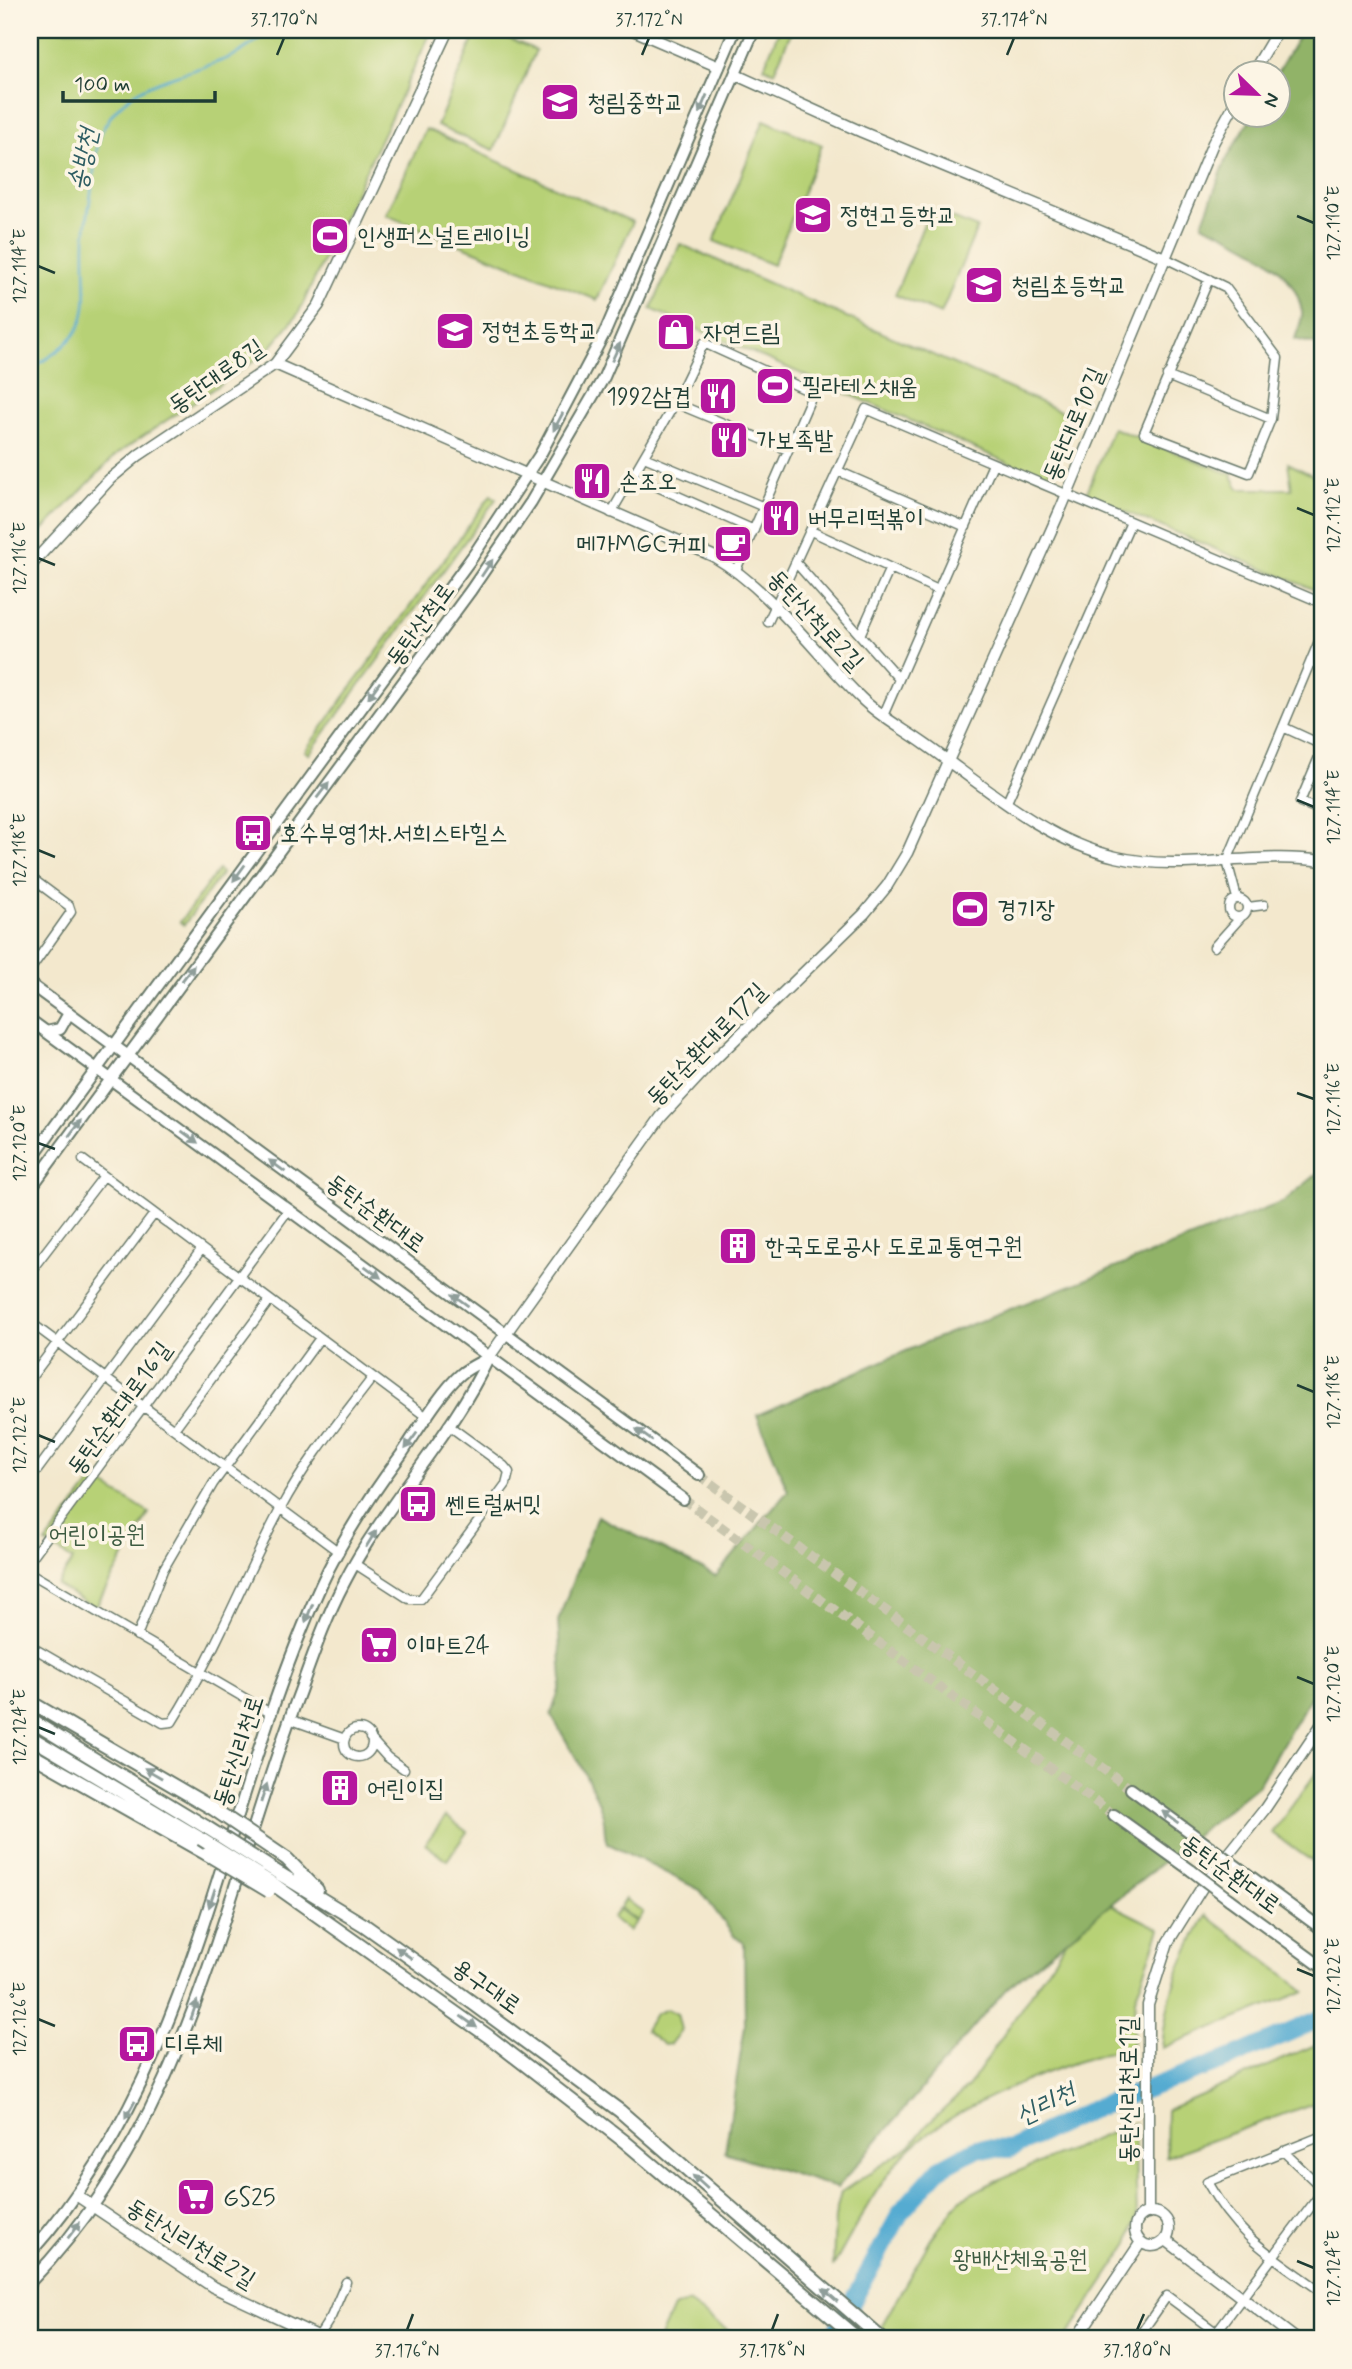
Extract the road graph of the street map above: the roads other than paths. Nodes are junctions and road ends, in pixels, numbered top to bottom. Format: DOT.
graph roads {
  1 [pos="448,30"];
  2 [pos="633,30"];
  3 [pos="735,30"];
  4 [pos="754,30"];
  5 [pos="1278,30"];
  6 [pos="1260,60"];
  7 [pos="719,67"];
  8 [pos="736,75"];
  9 [pos="1222,128"];
  10 [pos="1165,258"];
  11 [pos="1209,279"];
  12 [pos="275,364"];
  13 [pos="1167,376"];
  14 [pos="675,403"];
  15 [pos="1271,419"];
  16 [pos="788,450"];
  17 [pos="644,457"];
  18 [pos="993,464"];
  19 [pos="838,471"];
  20 [pos="633,475"];
  21 [pos="527,476"];
  22 [pos="542,483"];
  23 [pos="1067,495"];
  24 [pos="764,507"];
  25 [pos="611,513"];
  26 [pos="1131,522"];
  27 [pos="966,527"];
  28 [pos="754,530"];
  29 [pos="811,531"];
  30 [pos="797,564"];
  31 [pos="30,566"];
  32 [pos="890,568"];
  33 [pos="736,570"];
  34 [pos="938,590"];
  35 [pos="1322,603"];
  36 [pos="775,610"];
  37 [pos="768,622"];
  38 [pos="860,635"];
  39 [pos="1322,635"];
  40 [pos="1311,661"];
  41 [pos="1322,667"];
  42 [pos="899,679"];
  43 [pos="883,716"];
  44 [pos="1283,727"];
  45 [pos="1322,748"];
  46 [pos="950,763"];
  47 [pos="1007,802"];
  48 [pos="1322,811"];
  49 [pos="1227,861"];
  50 [pos="1322,861"];
  51 [pos="30,877"];
  52 [pos="1237,898"];
  53 [pos="1264,905"];
  54 [pos="1248,907"];
  55 [pos="1230,913"];
  56 [pos="1241,917"];
  57 [pos="1226,931"];
  58 [pos="1214,947"];
  59 [pos="30,970"];
  60 [pos="30,984"];
  61 [pos="69,1013"];
  62 [pos="30,1020"];
  63 [pos="46,1032"];
  64 [pos="113,1046"];
  65 [pos="127,1056"];
  66 [pos="97,1069"];
  67 [pos="111,1079"];
  68 [pos="30,1160"];
  69 [pos="83,1160"];
  70 [pos="103,1177"];
  71 [pos="30,1189"];
  72 [pos="289,1209"];
  73 [pos="154,1214"];
  74 [pos="201,1250"];
  75 [pos="30,1272"];
  76 [pos="239,1278"];
  77 [pos="270,1300"];
  78 [pos="30,1322"];
  79 [pos="506,1334"];
  80 [pos="320,1338"];
  81 [pos="57,1342"];
  82 [pos="489,1357"];
  83 [pos="373,1377"];
  84 [pos="106,1378"];
  85 [pos="30,1379"];
  86 [pos="144,1406"];
  87 [pos="428,1418"];
  88 [pos="448,1425"];
  89 [pos="174,1429"];
  90 [pos="225,1467"];
  91 [pos="699,1475"];
  92 [pos="30,1480"];
  93 [pos="683,1499"];
  94 [pos="281,1508"];
  95 [pos="338,1552"];
  96 [pos="30,1560"];
  97 [pos="355,1563"];
  98 [pos="30,1573"];
  99 [pos="137,1636"];
  100 [pos="30,1646"];
  101 [pos="202,1674"];
  102 [pos="30,1702"];
  103 [pos="272,1714"];
  104 [pos="289,1719"];
  105 [pos="30,1720"];
  106 [pos="1322,1724"];
  107 [pos="30,1737"];
  108 [pos="370,1738"];
  109 [pos="345,1739"];
  110 [pos="366,1754"];
  111 [pos="30,1755"];
  112 [pos="387,1757"];
  113 [pos="404,1769"];
  114 [pos="1130,1789"];
  115 [pos="1114,1815"];
  116 [pos="201,1838"];
  117 [pos="274,1883"];
  118 [pos="330,1903"];
  119 [pos="1322,1929"];
  120 [pos="1322,1967"];
  121 [pos="1322,2136"];
  122 [pos="1283,2151"];
  123 [pos="1322,2190"];
  124 [pos="76,2195"];
  125 [pos="92,2206"];
  126 [pos="1148,2213"];
  127 [pos="1166,2240"];
  128 [pos="1141,2242"];
  129 [pos="30,2253"];
  130 [pos="1273,2257"];
  131 [pos="346,2281"];
  132 [pos="30,2282"];
  133 [pos="1322,2292"];
  134 [pos="1241,2299"];
  135 [pos="1214,2336"];
  136 [pos="319,2338"];
  137 [pos="859,2339"];
  138 [pos="882,2339"];
  139 [pos="1076,2339"];
  140 [pos="1137,2339"];
  141 [pos="1225,2339"];
  142 [pos="1296,2339"];
  1 -- 12 [label="street, 동탄대로8길"];
  2 -- 7 [label="street"];
  3 -- 7 [label="main road, 동탄산척로"];
  4 -- 8 [label="main road, 동탄산척로"];
  5 -- 6 [label="street"];
  7 -- 21 [label="main road, 동탄산척로, one-way"];
  8 -- 10 [label="street"];
  22 -- 8 [label="main road, 동탄산척로, one-way"];
  9 -- 10 [label="street, 동탄대로10길"];
  10 -- 11 [label="street"];
  10 -- 23 [label="street, 동탄대로10길"];
  11 -- 13 [label="street"];
  11 -- 15 [label="street"];
  12 -- 21 [label="street, 동탄산척로2길"];
  12 -- 31 [label="street, 동탄대로8길"];
  13 -- 15 [label="street"];
  13 -- 15 [label="street"];
  14 -- 16 [label="street"];
  14 -- 16 [label="street"];
  14 -- 17 [label="street"];
  16 -- 24 [label="street"];
  17 -- 20 [label="street"];
  17 -- 24 [label="street"];
  18 -- 19 [label="street"];
  18 -- 23 [label="street"];
  18 -- 27 [label="street"];
  19 -- 27 [label="street"];
  19 -- 29 [label="street"];
  20 -- 25 [label="street"];
  20 -- 28 [label="street"];
  21 -- 22 [label="street, 동탄산척로2길"];
  21 -- 64 [label="main road, 동탄산척로, one-way"];
  22 -- 25 [label="street, 동탄산척로2길"];
  65 -- 22 [label="main road, 동탄산척로, one-way"];
  23 -- 26 [label="street"];
  23 -- 46 [label="street, 동탄대로10길"];
  24 -- 28 [label="street"];
  25 -- 33 [label="street, 동탄산척로2길"];
  26 -- 35 [label="street"];
  26 -- 47 [label="street"];
  27 -- 34 [label="street"];
  28 -- 33 [label="street"];
  29 -- 30 [label="street"];
  29 -- 32 [label="street"];
  30 -- 36 [label="street"];
  30 -- 38 [label="street"];
  32 -- 34 [label="street"];
  32 -- 38 [label="street"];
  33 -- 36 [label="street, 동탄산척로2길"];
  34 -- 42 [label="street"];
  36 -- 37 [label="street"];
  36 -- 43 [label="street, 동탄산척로2길"];
  38 -- 42 [label="street"];
  39 -- 40 [label="street"];
  40 -- 41 [label="street"];
  40 -- 44 [label="street"];
  42 -- 43 [label="street"];
  43 -- 46 [label="street, 동탄산척로2길"];
  44 -- 45 [label="street"];
  44 -- 49 [label="street"];
  45 -- 48 [label="street"];
  46 -- 47 [label="street, 동탄산척로2길"];
  46 -- 79 [label="street, 동탄순환대로17길"];
  47 -- 49 [label="street, 동탄산척로2길"];
  49 -- 50 [label="street, 동탄산척로2길"];
  49 -- 52 [label="street"];
  51 -- 59 [label="street"];
  52 -- 54 [label="street"];
  52 -- 55 [label="street"];
  53 -- 54 [label="street"];
  54 -- 56 [label="street"];
  55 -- 56 [label="street"];
  55 -- 57 [label="street"];
  56 -- 57 [label="street"];
  57 -- 58 [label="street"];
  60 -- 61 [label="main road, 동탄순환대로"];
  61 -- 63 [label="main road"];
  61 -- 64 [label="main road, 동탄순환대로"];
  62 -- 63 [label="main road, 동탄순환대로"];
  63 -- 66 [label="main road, 동탄순환대로"];
  64 -- 65 [label="main road, 동탄순환대로"];
  64 -- 66 [label="main road, 동탄산척로"];
  65 -- 67 [label="main road, 동탄산척로"];
  79 -- 65 [label="main road, 동탄순환대로, one-way"];
  66 -- 67 [label="main road, 동탄순환대로"];
  66 -- 68 [label="main road, 동탄산척로"];
  71 -- 67 [label="main road, 동탄산척로, one-way"];
  67 -- 72 [label="main road, 동탄순환대로, one-way"];
  69 -- 70 [label="street"];
  70 -- 73 [label="street"];
  70 -- 75 [label="street"];
  72 -- 76 [label="street, 동탄순환대로16길"];
  72 -- 82 [label="main road, 동탄순환대로, one-way"];
  73 -- 74 [label="street"];
  73 -- 81 [label="street"];
  74 -- 76 [label="street"];
  74 -- 84 [label="street"];
  76 -- 77 [label="street"];
  76 -- 86 [label="street, 동탄순환대로16길"];
  77 -- 80 [label="street"];
  77 -- 89 [label="street"];
  78 -- 81 [label="street"];
  79 -- 82 [label="street, 동탄순환대로17길"];
  91 -- 79 [label="main road, 동탄순환대로, one-way"];
  80 -- 83 [label="street"];
  80 -- 90 [label="street"];
  81 -- 84 [label="street"];
  81 -- 85 [label="street"];
  82 -- 87 [label="main road, 동탄신리천로"];
  82 -- 88 [label="main road, 동탄신리천로"];
  82 -- 93 [label="main road, 동탄순환대로"];
  83 -- 87 [label="street"];
  83 -- 94 [label="street"];
  84 -- 86 [label="street"];
  84 -- 92 [label="street"];
  86 -- 89 [label="street"];
  86 -- 96 [label="street, 동탄순환대로16길"];
  87 -- 95 [label="main road, 동탄신리천로, one-way"];
  97 -- 88 [label="main road, 동탄신리천로, one-way"];
  88 -- 97 [label="street"];
  89 -- 90 [label="street"];
  90 -- 94 [label="street"];
  90 -- 99 [label="street"];
  94 -- 95 [label="street"];
  94 -- 101 [label="street"];
  95 -- 103 [label="main road, 동탄신리천로, one-way"];
  97 -- 104 [label="main road, 동탄신리천로"];
  98 -- 99 [label="street"];
  99 -- 101 [label="street"];
  100 -- 101 [label="street"];
  101 -- 103 [label="street"];
  118 -- 102 [label="highway, one-way, bridge"];
  103 -- 104 [label="main road"];
  103 -- 124 [label="main road, 동탄신리천로, one-way"];
  104 -- 109 [label="street"];
  125 -- 104 [label="main road, 동탄신리천로, one-way"];
  105 -- 116 [label="highway, 용구대로"];
  106 -- 126 [label="street, 동탄신리천로1길"];
  107 -- 116 [label="highway, 용구대로"];
  108 -- 109 [label="street"];
  108 -- 110 [label="street"];
  108 -- 112 [label="street"];
  109 -- 110 [label="street"];
  110 -- 112 [label="street"];
  111 -- 116 [label="highway"];
  112 -- 113 [label="street"];
  119 -- 114 [label="main road, 동탄순환대로, one-way, bridge"];
  115 -- 120 [label="main road, 동탄순환대로, bridge"];
  116 -- 117 [label="highway, 용구대로, bridge"];
  116 -- 117 [label="highway, bridge"];
  117 -- 118 [label="highway, 용구대로"];
  117 -- 137 [label="highway, 용구대로, one-way"];
  138 -- 118 [label="highway, 용구대로, one-way"];
  121 -- 122 [label="street"];
  122 -- 123 [label="street"];
  122 -- 130 [label="street"];
  123 -- 130 [label="street"];
  124 -- 125 [label="street, 동탄신리천로2길"];
  124 -- 129 [label="main road, 동탄신리천로"];
  132 -- 125 [label="main road, 동탄신리천로, one-way"];
  125 -- 136 [label="street, 동탄신리천로2길"];
  126 -- 127 [label="street"];
  126 -- 128 [label="street, 동탄신리천로1길"];
  127 -- 128 [label="street"];
  127 -- 134 [label="street"];
  128 -- 139 [label="street"];
  130 -- 133 [label="street"];
  130 -- 134 [label="street"];
  131 -- 136 [label="street"];
  134 -- 135 [label="street"];
  134 -- 142 [label="street"];
  135 -- 140 [label="street"];
  135 -- 141 [label="street"];
}
